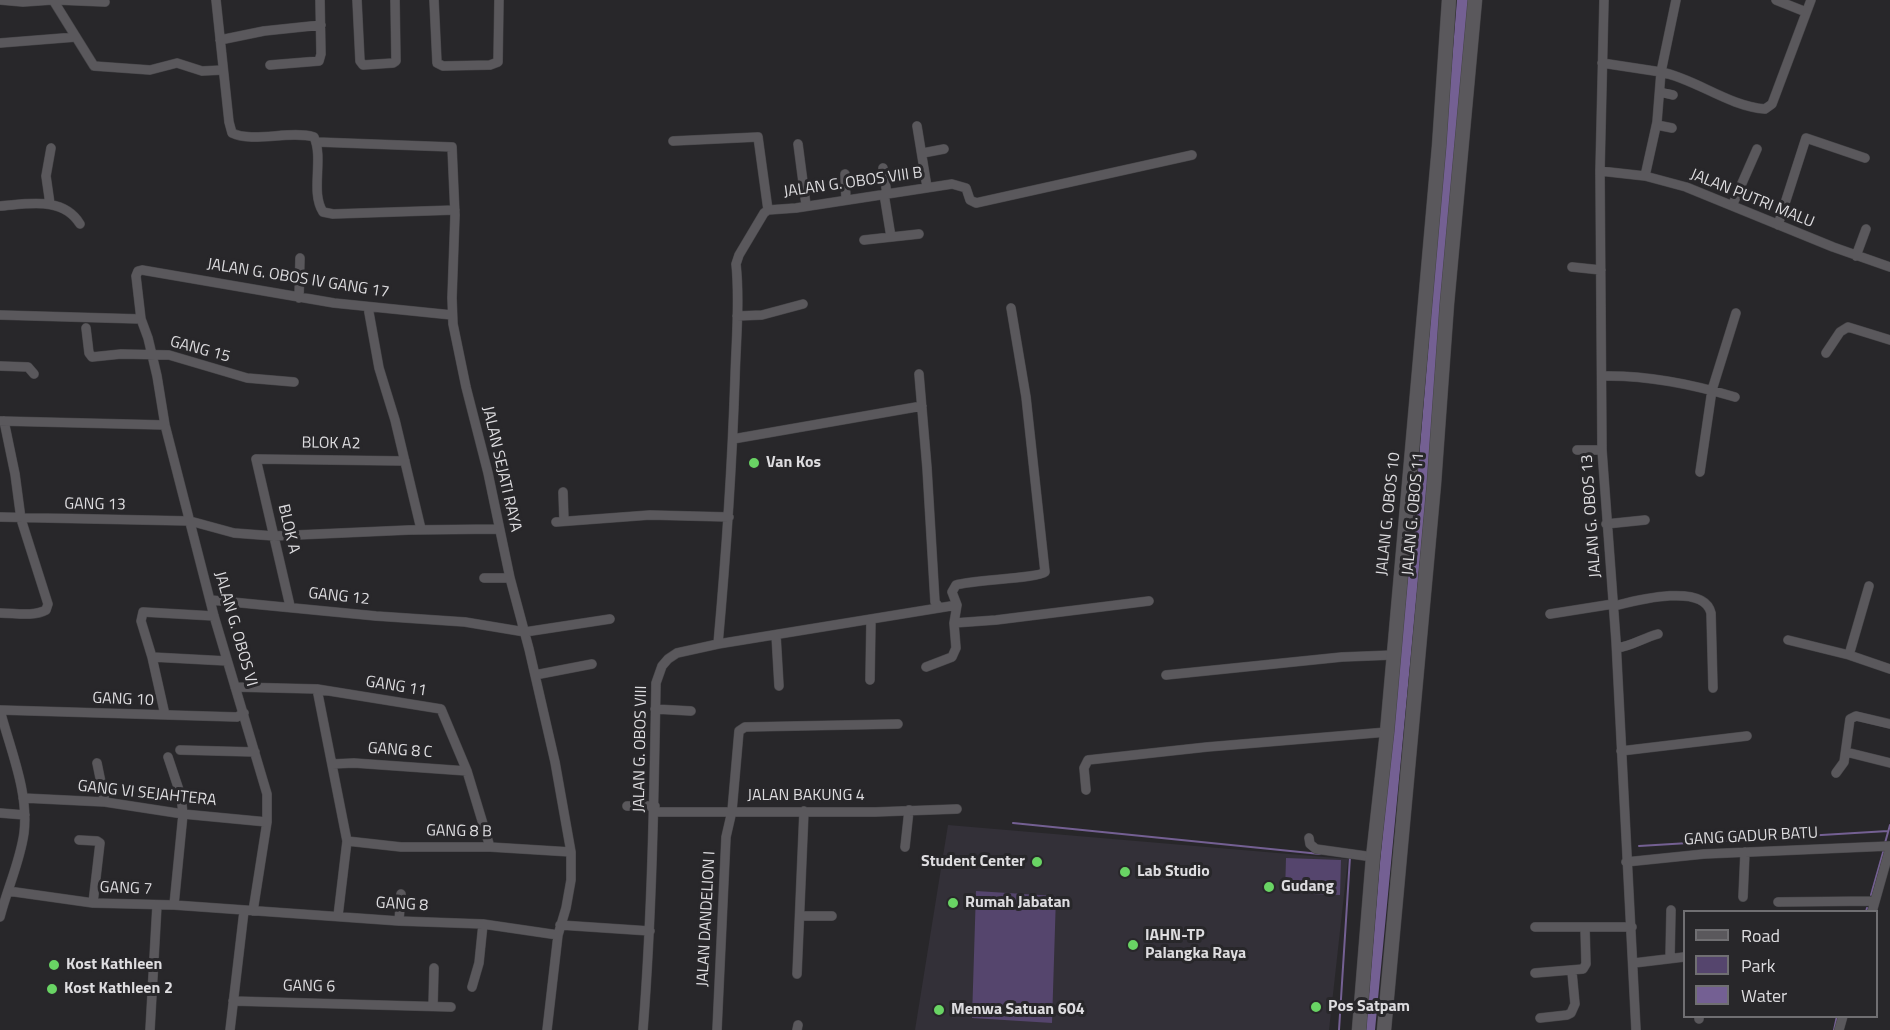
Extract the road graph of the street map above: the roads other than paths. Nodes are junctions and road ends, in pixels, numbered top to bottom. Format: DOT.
graph roads {
  1 [pos="0,0"];
  2 [pos="54,0"];
  3 [pos="216,0"];
  4 [pos="320,0"];
  5 [pos="357,0"];
  6 [pos="396,0"];
  7 [pos="434,0"];
  8 [pos="499,0"];
  9 [pos="1449,0"];
  10 [pos="1475,0"];
  11 [pos="1604,0"];
  12 [pos="1676,0"];
  13 [pos="1776,0"];
  14 [pos="1810,0"];
  15 [pos="105,2"];
  16 [pos="1806,12"];
  17 [pos="321,25"];
  18 [pos="76,37"];
  19 [pos="220,40"];
  20 [pos="0,43"];
  21 [pos="1602,63"];
  22 [pos="270,65"];
  23 [pos="223,70"];
  24 [pos="1661,72"];
  25 [pos="1660,92"];
  26 [pos="226,93"];
  27 [pos="214,94"];
  28 [pos="1673,95"];
  29 [pos="1657,125"];
  30 [pos="917,126"];
  31 [pos="1671,128"];
  32 [pos="673,141"];
  33 [pos="316,142"];
  34 [pos="798,144"];
  35 [pos="51,148"];
  36 [pos="944,149"];
  37 [pos="1758,149"];
  38 [pos="923,153"];
  39 [pos="1192,155"];
  40 [pos="1864,159"];
  41 [pos="883,168"];
  42 [pos="1600,171"];
  43 [pos="845,174"];
  44 [pos="1645,176"];
  45 [pos="927,187"];
  46 [pos="886,194"];
  47 [pos="846,200"];
  48 [pos="50,204"];
  49 [pos="806,205"];
  50 [pos="0,206"];
  51 [pos="1732,206"];
  52 [pos="455,210"];
  53 [pos="768,210"];
  54 [pos="80,224"];
  55 [pos="1778,225"];
  56 [pos="1866,229"];
  57 [pos="919,234"];
  58 [pos="891,237"];
  59 [pos="864,240"];
  60 [pos="1856,255"];
  61 [pos="300,258"];
  62 [pos="1572,267"];
  63 [pos="1890,267"];
  64 [pos="140,270"];
  65 [pos="1601,270"];
  66 [pos="299,298"];
  67 [pos="803,304"];
  68 [pos="368,307"];
  69 [pos="1011,308"];
  70 [pos="1736,314"];
  71 [pos="0,315"];
  72 [pos="452,315"];
  73 [pos="737,316"];
  74 [pos="141,319"];
  75 [pos="86,328"];
  76 [pos="1890,340"];
  77 [pos="1826,353"];
  78 [pos="152,355"];
  79 [pos="0,366"];
  80 [pos="34,374"];
  81 [pos="919,374"];
  82 [pos="1602,376"];
  83 [pos="294,382"];
  84 [pos="1712,390"];
  85 [pos="1734,397"];
  86 [pos="922,406"];
  87 [pos="2,421"];
  88 [pos="165,425"];
  89 [pos="733,440"];
  90 [pos="1577,450"];
  91 [pos="1602,450"];
  92 [pos="256,459"];
  93 [pos="405,461"];
  94 [pos="1700,472"];
  95 [pos="563,492"];
  96 [pos="729,517"];
  97 [pos="0,518"];
  98 [pos="21,519"];
  99 [pos="1645,520"];
  100 [pos="190,521"];
  101 [pos="1606,524"];
  102 [pos="421,529"];
  103 [pos="498,529"];
  104 [pos="274,536"];
  105 [pos="484,578"];
  106 [pos="510,578"];
  107 [pos="1869,586"];
  108 [pos="211,600"];
  109 [pos="1149,601"];
  110 [pos="957,605"];
  111 [pos="1613,605"];
  112 [pos="290,606"];
  113 [pos="939,607"];
  114 [pos="0,613"];
  115 [pos="1550,614"];
  116 [pos="214,616"];
  117 [pos="610,619"];
  118 [pos="871,619"];
  119 [pos="954,623"];
  120 [pos="525,632"];
  121 [pos="1658,634"];
  122 [pos="776,635"];
  123 [pos="1788,640"];
  124 [pos="718,644"];
  125 [pos="1617,648"];
  126 [pos="1393,655"];
  127 [pos="1849,655"];
  128 [pos="152,657"];
  129 [pos="227,661"];
  130 [pos="592,664"];
  131 [pos="926,667"];
  132 [pos="1890,669"];
  133 [pos="535,675"];
  134 [pos="1166,675"];
  135 [pos="870,680"];
  136 [pos="779,686"];
  137 [pos="235,687"];
  138 [pos="1713,688"];
  139 [pos="317,689"];
  140 [pos="656,709"];
  141 [pos="0,710"];
  142 [pos="691,711"];
  143 [pos="244,713"];
  144 [pos="165,716"];
  145 [pos="898,724"];
  146 [pos="1890,724"];
  147 [pos="1387,732"];
  148 [pos="1747,736"];
  149 [pos="180,750"];
  150 [pos="1621,751"];
  151 [pos="0,752"];
  152 [pos="255,752"];
  153 [pos="1846,752"];
  154 [pos="11,753"];
  155 [pos="168,756"];
  156 [pos="97,763"];
  157 [pos="1890,763"];
  158 [pos="332,764"];
  159 [pos="467,771"];
  160 [pos="1836,773"];
  161 [pos="1086,790"];
  162 [pos="23,798"];
  163 [pos="105,802"];
  164 [pos="627,806"];
  165 [pos="655,809"];
  166 [pos="957,809"];
  167 [pos="909,810"];
  168 [pos="732,811"];
  169 [pos="804,811"];
  170 [pos="0,813"];
  171 [pos="183,814"];
  172 [pos="25,815"];
  173 [pos="267,822"];
  174 [pos="1309,838"];
  175 [pos="79,840"];
  176 [pos="348,841"];
  177 [pos="490,847"];
  178 [pos="905,847"];
  179 [pos="1890,847"];
  180 [pos="571,852"];
  181 [pos="1745,852"];
  182 [pos="1373,857"];
  183 [pos="1626,862"];
  184 [pos="1887,871"];
  185 [pos="8,891"];
  186 [pos="401,894"];
  187 [pos="1743,897"];
  188 [pos="1875,901"];
  189 [pos="1778,902"];
  190 [pos="93,903"];
  191 [pos="157,905"];
  192 [pos="174,905"];
  193 [pos="1671,910"];
  194 [pos="1873,910"];
  195 [pos="248,911"];
  196 [pos="338,916"];
  197 [pos="832,916"];
  198 [pos="0,917"];
  199 [pos="801,918"];
  200 [pos="399,921"];
  201 [pos="483,924"];
  202 [pos="1534,927"];
  203 [pos="1632,927"];
  204 [pos="1585,928"];
  205 [pos="559,930"];
  206 [pos="650,931"];
  207 [pos="1683,957"];
  208 [pos="1670,958"];
  209 [pos="1634,963"];
  210 [pos="434,968"];
  211 [pos="1572,972"];
  212 [pos="1535,973"];
  213 [pos="797,974"];
  214 [pos="472,987"];
  215 [pos="233,1001"];
  216 [pos="433,1006"];
  217 [pos="450,1007"];
  218 [pos="1540,1018"];
  219 [pos="150,1030"];
  220 [pos="230,1030"];
  221 [pos="547,1030"];
  222 [pos="643,1030"];
  223 [pos="717,1030"];
  224 [pos="1359,1030"];
  225 [pos="1384,1030"];
  226 [pos="1636,1030"];
  1 -- 2 [label="street"];
  2 -- 15 [label="street"];
  2 -- 18 [label="street"];
  3 -- 19 [label="street"];
  4 -- 17 [label="street"];
  5 -- 6 [label="street"];
  7 -- 8 [label="street"];
  9 -- 126 [label="street, JALAN G. OBOS 10"];
  10 -- 225 [label="street, JALAN G. OBOS 11"];
  11 -- 21 [label="street, JALAN G. OBOS 13"];
  12 -- 24 [label="street"];
  13 -- 16 [label="street"];
  14 -- 16 [label="street"];
  16 -- 24 [label="street"];
  17 -- 19 [label="street"];
  17 -- 22 [label="street"];
  18 -- 20 [label="street"];
  18 -- 23 [label="street"];
  19 -- 23 [label="street"];
  21 -- 24 [label="street"];
  21 -- 42 [label="street, JALAN G. OBOS 13"];
  23 -- 26 [label="street"];
  24 -- 25 [label="street"];
  25 -- 28 [label="street"];
  25 -- 29 [label="street"];
  26 -- 27 [label="street"];
  26 -- 33 [label="street"];
  29 -- 31 [label="street"];
  29 -- 44 [label="street"];
  30 -- 38 [label="street"];
  32 -- 53 [label="street"];
  33 -- 52 [label="street, JALAN SEJATI RAYA"];
  33 -- 52 [label="street"];
  34 -- 49 [label="street"];
  35 -- 48 [label="street"];
  36 -- 38 [label="street"];
  37 -- 51 [label="street"];
  38 -- 45 [label="street"];
  39 -- 45 [label="street, JALAN G. OBOS VIII B"];
  40 -- 55 [label="street"];
  41 -- 46 [label="street"];
  42 -- 44 [label="street, JALAN PUTRI MALU"];
  42 -- 65 [label="street, JALAN G. OBOS 13"];
  43 -- 47 [label="street"];
  44 -- 51 [label="street, JALAN PUTRI MALU"];
  45 -- 46 [label="street, JALAN G. OBOS VIII B"];
  46 -- 47 [label="street, JALAN G. OBOS VIII B"];
  46 -- 58 [label="street"];
  47 -- 49 [label="street, JALAN G. OBOS VIII B"];
  48 -- 50 [label="street"];
  48 -- 54 [label="street"];
  49 -- 53 [label="street, JALAN G. OBOS VIII B"];
  51 -- 55 [label="street, JALAN PUTRI MALU"];
  52 -- 72 [label="street, JALAN SEJATI RAYA"];
  53 -- 73 [label="street, JALAN G. OBOS VIII B"];
  55 -- 60 [label="street, JALAN PUTRI MALU"];
  56 -- 60 [label="street"];
  57 -- 58 [label="street"];
  58 -- 59 [label="street"];
  60 -- 63 [label="street, JALAN PUTRI MALU"];
  61 -- 66 [label="street"];
  62 -- 65 [label="street"];
  64 -- 66 [label="street, JALAN G. OBOS IV GANG 17"];
  64 -- 74 [label="street, JALAN G. OBOS VI"];
  65 -- 82 [label="street, JALAN G. OBOS 13"];
  66 -- 68 [label="street, JALAN G. OBOS IV GANG 17"];
  67 -- 73 [label="street"];
  68 -- 72 [label="street, JALAN G. OBOS IV GANG 17"];
  68 -- 93 [label="street"];
  69 -- 110 [label="street"];
  70 -- 84 [label="street"];
  71 -- 74 [label="street"];
  72 -- 103 [label="street, JALAN SEJATI RAYA"];
  73 -- 89 [label="street, JALAN G. OBOS VIII B"];
  74 -- 78 [label="street, JALAN G. OBOS VI"];
  75 -- 78 [label="street, GANG 15"];
  76 -- 77 [label="street"];
  78 -- 83 [label="street, GANG 15"];
  78 -- 88 [label="street, JALAN G. OBOS VI"];
  79 -- 80 [label="street"];
  81 -- 86 [label="street"];
  82 -- 84 [label="street"];
  82 -- 91 [label="street, JALAN G. OBOS 13"];
  84 -- 85 [label="street"];
  84 -- 94 [label="street"];
  86 -- 89 [label="street"];
  86 -- 113 [label="street"];
  87 -- 88 [label="street"];
  87 -- 98 [label="street"];
  88 -- 100 [label="street, JALAN G. OBOS VI"];
  89 -- 96 [label="street, JALAN G. OBOS VIII B"];
  90 -- 91 [label="street"];
  91 -- 101 [label="street, JALAN G. OBOS 13"];
  92 -- 93 [label="street, BLOK A2"];
  92 -- 104 [label="street, BLOK A"];
  93 -- 102 [label="street"];
  95 -- 96 [label="street"];
  96 -- 124 [label="street, JALAN G. OBOS VIII B"];
  97 -- 98 [label="street, GANG 13"];
  98 -- 100 [label="street, GANG 13"];
  98 -- 114 [label="street"];
  99 -- 101 [label="street"];
  100 -- 104 [label="street, GANG 13"];
  100 -- 108 [label="street, JALAN G. OBOS VI"];
  101 -- 111 [label="street, JALAN G. OBOS 13"];
  102 -- 103 [label="street, GANG 13"];
  102 -- 104 [label="street, GANG 13"];
  103 -- 106 [label="street, JALAN SEJATI RAYA"];
  104 -- 112 [label="street, BLOK A"];
  105 -- 106 [label="street"];
  106 -- 120 [label="street, JALAN SEJATI RAYA"];
  107 -- 127 [label="street"];
  108 -- 112 [label="street, GANG 12"];
  108 -- 116 [label="street, JALAN G. OBOS VI"];
  109 -- 119 [label="street"];
  110 -- 113 [label="street, JALAN G. OBOS VIII"];
  110 -- 119 [label="street"];
  111 -- 115 [label="street"];
  111 -- 125 [label="street, JALAN G. OBOS 13"];
  111 -- 138 [label="street"];
  112 -- 120 [label="street, GANG 12"];
  113 -- 118 [label="street, JALAN G. OBOS VIII"];
  116 -- 128 [label="street"];
  116 -- 129 [label="street, JALAN G. OBOS VI"];
  117 -- 120 [label="street, GANG 12"];
  118 -- 122 [label="street, JALAN G. OBOS VIII"];
  118 -- 135 [label="street"];
  119 -- 131 [label="street"];
  120 -- 133 [label="street, JALAN SEJATI RAYA"];
  121 -- 125 [label="street"];
  122 -- 124 [label="street, JALAN G. OBOS VIII"];
  122 -- 136 [label="street"];
  123 -- 127 [label="street"];
  124 -- 140 [label="street, JALAN G. OBOS VIII"];
  125 -- 150 [label="street, JALAN G. OBOS 13"];
  126 -- 134 [label="street"];
  126 -- 147 [label="street, JALAN G. OBOS 10"];
  127 -- 132 [label="street"];
  128 -- 129 [label="street"];
  128 -- 144 [label="street"];
  129 -- 137 [label="street, JALAN G. OBOS VI"];
  130 -- 133 [label="street"];
  133 -- 180 [label="street, JALAN SEJATI RAYA"];
  137 -- 139 [label="street, GANG 11"];
  137 -- 143 [label="street, JALAN G. OBOS VI"];
  139 -- 158 [label="street"];
  139 -- 159 [label="street, GANG 11"];
  140 -- 142 [label="street"];
  140 -- 165 [label="street, JALAN G. OBOS VIII"];
  141 -- 144 [label="street, GANG 10"];
  141 -- 154 [label="street"];
  143 -- 144 [label="street, GANG 10"];
  143 -- 152 [label="street, JALAN G. OBOS VI"];
  145 -- 168 [label="street, JALAN DANDELION I"];
  146 -- 153 [label="street"];
  147 -- 161 [label="street"];
  147 -- 182 [label="street, JALAN G. OBOS 10"];
  148 -- 150 [label="street"];
  149 -- 152 [label="street"];
  150 -- 183 [label="street, JALAN G. OBOS 13"];
  151 -- 154 [label="street"];
  152 -- 173 [label="street, JALAN G. OBOS VI"];
  153 -- 157 [label="street"];
  153 -- 160 [label="street"];
  154 -- 162 [label="street"];
  155 -- 171 [label="street"];
  156 -- 163 [label="street"];
  158 -- 159 [label="street, GANG 8 C"];
  158 -- 176 [label="street"];
  159 -- 177 [label="street, GANG 11"];
  162 -- 163 [label="street, GANG VI SEJAHTERA"];
  162 -- 172 [label="street"];
  163 -- 171 [label="street, GANG VI SEJAHTERA"];
  164 -- 165 [label="street, JALAN BAKUNG 4"];
  165 -- 168 [label="street, JALAN BAKUNG 4"];
  165 -- 206 [label="street, JALAN G. OBOS VIII"];
  166 -- 167 [label="street, JALAN BAKUNG 4"];
  167 -- 169 [label="street, JALAN BAKUNG 4"];
  167 -- 178 [label="street"];
  168 -- 169 [label="street, JALAN BAKUNG 4"];
  168 -- 223 [label="street, JALAN DANDELION I"];
  169 -- 199 [label="street"];
  170 -- 172 [label="street"];
  171 -- 173 [label="street, GANG VI SEJAHTERA"];
  171 -- 192 [label="street"];
  172 -- 185 [label="street"];
  173 -- 195 [label="street, JALAN G. OBOS VI"];
  174 -- 182 [label="street"];
  175 -- 190 [label="street"];
  176 -- 177 [label="street, GANG 8 B"];
  176 -- 196 [label="street"];
  177 -- 180 [label="street, GANG 8 B"];
  179 -- 181 [label="street, GANG GADUR BATU"];
  179 -- 184 [label="street"];
  180 -- 205 [label="street, JALAN SEJATI RAYA"];
  181 -- 183 [label="street, GANG GADUR BATU"];
  181 -- 187 [label="street"];
  182 -- 224 [label="street, JALAN G. OBOS 10"];
  183 -- 203 [label="street, JALAN G. OBOS 13"];
  184 -- 188 [label="street"];
  185 -- 190 [label="street, GANG 7"];
  185 -- 198 [label="street"];
  186 -- 200 [label="street"];
  188 -- 189 [label="street"];
  188 -- 194 [label="street"];
  190 -- 191 [label="street, GANG 7"];
  191 -- 192 [label="street, GANG 7"];
  191 -- 219 [label="street"];
  192 -- 195 [label="street, GANG 7"];
  193 -- 208 [label="street"];
  195 -- 196 [label="street, GANG 8"];
  195 -- 215 [label="street, JALAN G. OBOS VI"];
  196 -- 200 [label="street, GANG 8"];
  197 -- 199 [label="street"];
  199 -- 213 [label="street"];
  200 -- 201 [label="street, GANG 8"];
  201 -- 205 [label="street, GANG 8"];
  201 -- 214 [label="street"];
  202 -- 204 [label="street"];
  203 -- 204 [label="street"];
  203 -- 209 [label="street, JALAN G. OBOS 13"];
  204 -- 211 [label="street"];
  205 -- 206 [label="street, GANG 8"];
  205 -- 221 [label="street, JALAN SEJATI RAYA"];
  206 -- 222 [label="street, JALAN G. OBOS VIII"];
  207 -- 208 [label="street"];
  208 -- 209 [label="street"];
  209 -- 226 [label="street, JALAN G. OBOS 13"];
  210 -- 216 [label="street"];
  211 -- 212 [label="street"];
  211 -- 218 [label="street"];
  215 -- 216 [label="street, GANG 6"];
  215 -- 220 [label="street, JALAN G. OBOS VI"];
  216 -- 217 [label="street, GANG 6"];
}
